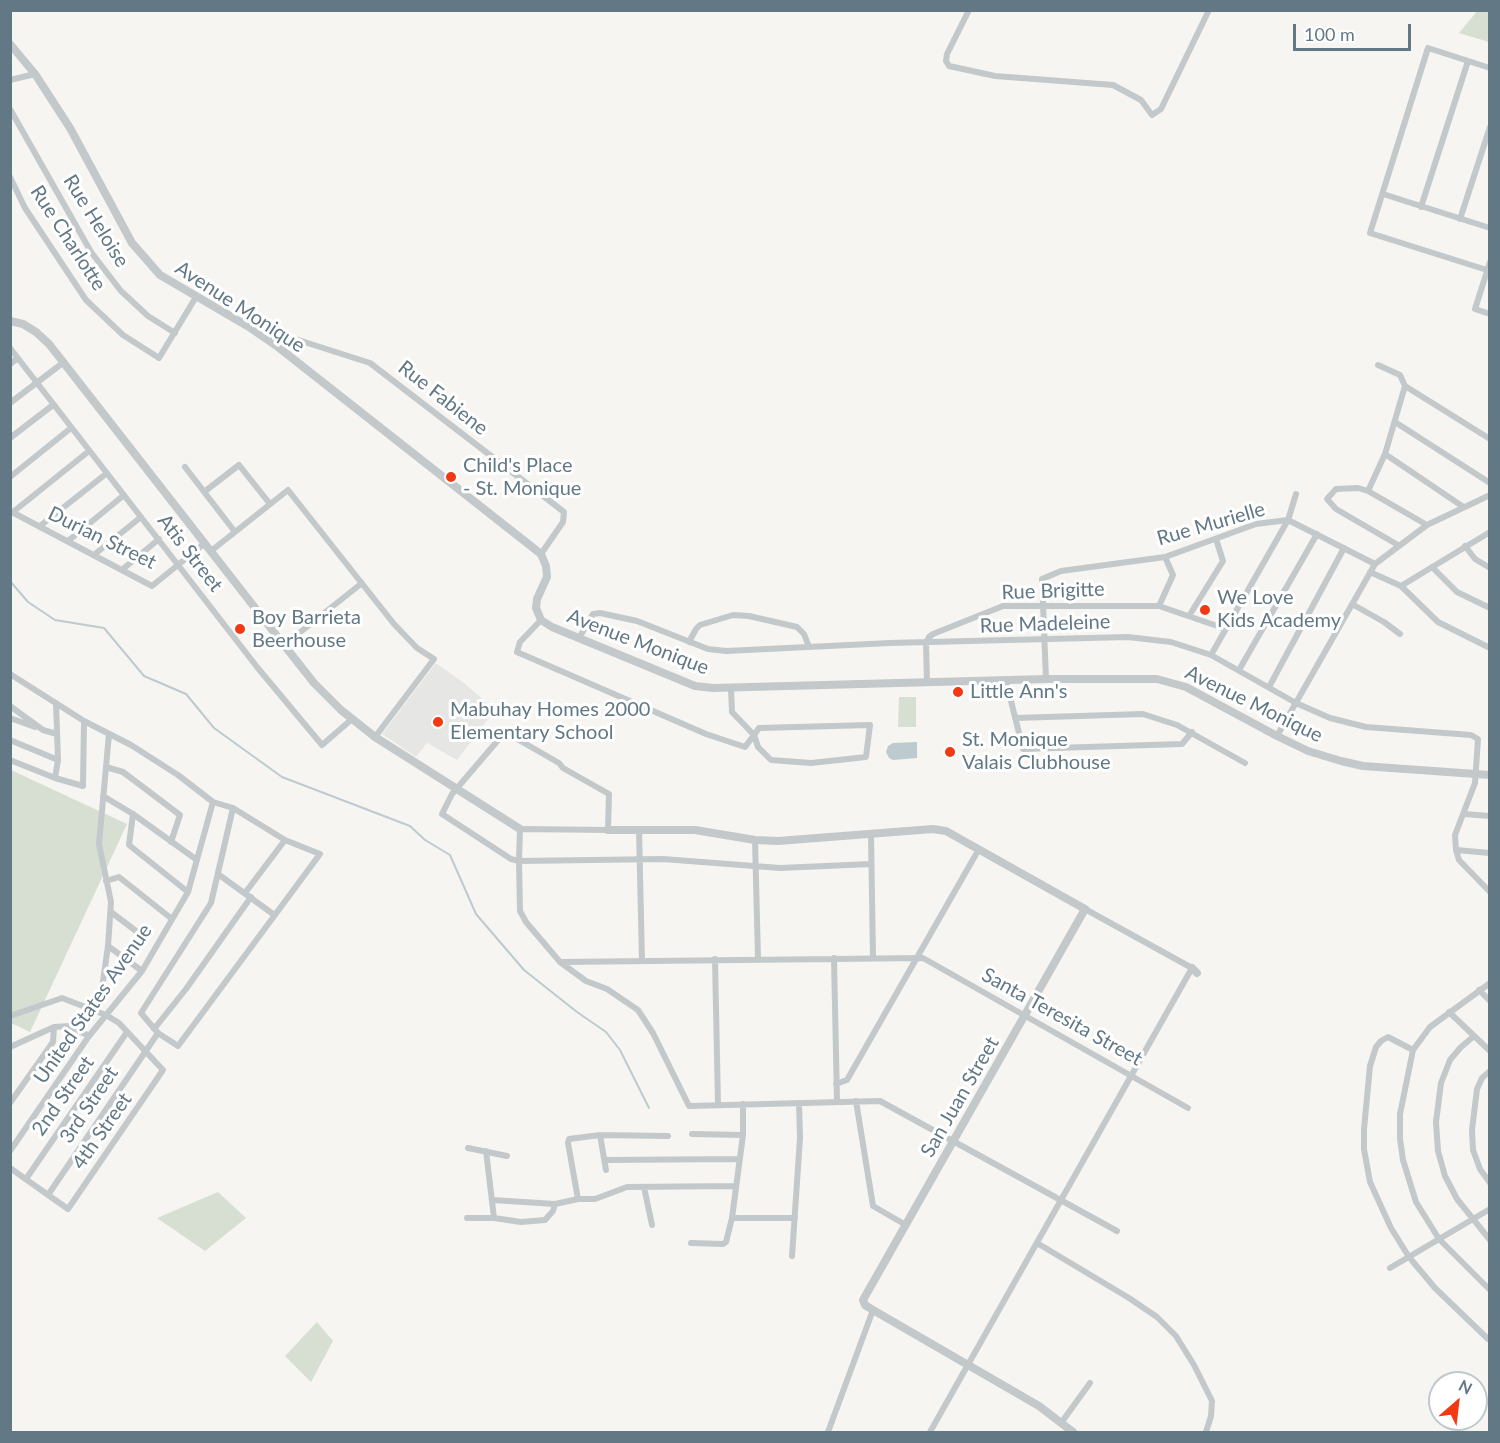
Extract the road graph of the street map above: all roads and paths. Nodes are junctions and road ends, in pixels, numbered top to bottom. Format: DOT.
graph roads {
  1 [pos="969,10"];
  2 [pos="1209,10"];
  3 [pos="10,44"];
  4 [pos="1468,61"];
  5 [pos="1490,68"];
  6 [pos="35,74"];
  7 [pos="10,80"];
  8 [pos="10,109"];
  9 [pos="1490,127"];
  10 [pos="10,177"];
  11 [pos="1383,194"];
  12 [pos="1421,207"];
  13 [pos="1460,219"];
  14 [pos="1490,228"];
  15 [pos="1490,262"];
  16 [pos="1488,271"];
  17 [pos="196,297"];
  18 [pos="1490,314"];
  19 [pos="10,321"];
  20 [pos="175,333"];
  21 [pos="278,347"];
  22 [pos="10,348"];
  23 [pos="18,358"];
  24 [pos="64,362"];
  25 [pos="10,364"];
  26 [pos="1378,365"];
  27 [pos="37,383"];
  28 [pos="1405,386"];
  29 [pos="10,404"];
  30 [pos="53,405"];
  31 [pos="1395,422"];
  32 [pos="71,428"];
  33 [pos="10,438"];
  34 [pos="1490,439"];
  35 [pos="89,451"];
  36 [pos="1385,454"];
  37 [pos="185,467"];
  38 [pos="107,473"];
  39 [pos="10,477"];
  40 [pos="1490,483"];
  41 [pos="1368,491"];
  42 [pos="204,492"];
  43 [pos="1296,494"];
  44 [pos="124,495"];
  45 [pos="1490,495"];
  46 [pos="270,504"];
  47 [pos="1462,506"];
  48 [pos="12,511"];
  49 [pos="141,517"];
  50 [pos="1288,520"];
  51 [pos="1426,525"];
  52 [pos="40,526"];
  53 [pos="235,532"];
  54 [pos="1490,532"];
  55 [pos="1317,534"];
  56 [pos="159,539"];
  57 [pos="1216,539"];
  58 [pos="68,541"];
  59 [pos="205,543"];
  60 [pos="1398,545"];
  61 [pos="1465,546"];
  62 [pos="1344,548"];
  63 [pos="211,551"];
  64 [pos="95,554"];
  65 [pos="541,554"];
  66 [pos="1165,556"];
  67 [pos="1375,564"];
  68 [pos="178,565"];
  69 [pos="1432,567"];
  70 [pos="1490,568"];
  71 [pos="123,569"];
  72 [pos="1370,572"];
  73 [pos="362,583"];
  74 [pos="1401,586"];
  75 [pos="1352,604"];
  76 [pos="1042,605"];
  77 [pos="1159,606"];
  78 [pos="1490,608"];
  79 [pos="1189,616"];
  80 [pos="541,620"];
  81 [pos="1226,629"];
  82 [pos="1400,634"];
  83 [pos="579,638"];
  84 [pos="1044,641"];
  85 [pos="689,642"];
  86 [pos="926,643"];
  87 [pos="284,645"];
  88 [pos="809,646"];
  89 [pos="1490,648"];
  90 [pos="1211,655"];
  91 [pos="1239,670"];
  92 [pos="10,674"];
  93 [pos="1046,679"];
  94 [pos="1006,681"];
  95 [pos="927,682"];
  96 [pos="1269,687"];
  97 [pos="731,689"];
  98 [pos="56,703"];
  99 [pos="1296,703"];
  100 [pos="10,706"];
  101 [pos="10,718"];
  102 [pos="1015,718"];
  103 [pos="352,719"];
  104 [pos="84,721"];
  105 [pos="43,730"];
  106 [pos="1192,732"];
  107 [pos="57,734"];
  108 [pos="109,734"];
  109 [pos="754,735"];
  110 [pos="1277,736"];
  111 [pos="375,737"];
  112 [pos="10,740"];
  113 [pos="10,760"];
  114 [pos="58,760"];
  115 [pos="1245,763"];
  116 [pos="106,766"];
  117 [pos="1476,774"];
  118 [pos="1490,775"];
  119 [pos="55,778"];
  120 [pos="457,789"];
  121 [pos="103,796"];
  122 [pos="213,802"];
  123 [pos="233,808"];
  124 [pos="133,814"];
  125 [pos="1464,814"];
  126 [pos="1490,816"];
  127 [pos="520,829"];
  128 [pos="639,829"];
  129 [pos="608,830"];
  130 [pos="871,835"];
  131 [pos="285,840"];
  132 [pos="754,840"];
  133 [pos="171,842"];
  134 [pos="979,849"];
  135 [pos="1456,850"];
  136 [pos="1490,853"];
  137 [pos="196,860"];
  138 [pos="639,860"];
  139 [pos="519,861"];
  140 [pos="871,864"];
  141 [pos="755,867"];
  142 [pos="218,874"];
  143 [pos="106,881"];
  144 [pos="1489,890"];
  145 [pos="188,892"];
  146 [pos="248,895"];
  147 [pos="1085,909"];
  148 [pos="111,912"];
  149 [pos="273,914"];
  150 [pos="172,919"];
  151 [pos="136,931"];
  152 [pos="108,945"];
  153 [pos="873,957"];
  154 [pos="918,957"];
  155 [pos="834,958"];
  156 [pos="715,959"];
  157 [pos="758,959"];
  158 [pos="642,961"];
  159 [pos="560,962"];
  160 [pos="142,971"];
  161 [pos="1490,983"];
  162 [pos="102,988"];
  163 [pos="1479,990"];
  164 [pos="1490,1001"];
  165 [pos="1449,1012"];
  166 [pos="106,1015"];
  167 [pos="1025,1015"];
  168 [pos="10,1016"];
  169 [pos="54,1027"];
  170 [pos="156,1031"];
  171 [pos="128,1032"];
  172 [pos="89,1036"];
  173 [pos="1474,1036"];
  174 [pos="10,1047"];
  175 [pos="1413,1050"];
  176 [pos="146,1051"];
  177 [pos="1490,1052"];
  178 [pos="1490,1071"];
  179 [pos="1132,1076"];
  180 [pos="836,1084"];
  181 [pos="856,1101"];
  182 [pos="837,1102"];
  183 [pos="10,1103"];
  184 [pos="800,1103"];
  185 [pos="743,1104"];
  186 [pos="718,1105"];
  187 [pos="1188,1108"];
  188 [pos="692,1134"];
  189 [pos="600,1135"];
  190 [pos="742,1135"];
  191 [pos="668,1136"];
  192 [pos="954,1141"];
  193 [pos="468,1148"];
  194 [pos="10,1151"];
  195 [pos="486,1151"];
  196 [pos="507,1156"];
  197 [pos="739,1158"];
  198 [pos="605,1160"];
  199 [pos="10,1168"];
  200 [pos="606,1170"];
  201 [pos="26,1179"];
  202 [pos="1490,1183"];
  203 [pos="736,1186"];
  204 [pos="644,1187"];
  205 [pos="48,1195"];
  206 [pos="578,1199"];
  207 [pos="492,1200"];
  208 [pos="1061,1200"];
  209 [pos="555,1204"];
  210 [pos="1490,1209"];
  211 [pos="467,1218"];
  212 [pos="494,1218"];
  213 [pos="732,1218"];
  214 [pos="795,1218"];
  215 [pos="1472,1220"];
  216 [pos="652,1225"];
  217 [pos="906,1225"];
  218 [pos="1117,1231"];
  219 [pos="1439,1239"];
  220 [pos="1490,1240"];
  221 [pos="1037,1242"];
  222 [pos="691,1243"];
  223 [pos="792,1256"];
  224 [pos="1409,1257"];
  225 [pos="1390,1268"];
  226 [pos="1490,1290"];
  227 [pos="873,1310"];
  228 [pos="1488,1339"];
  229 [pos="968,1365"];
  230 [pos="1090,1383"];
  231 [pos="1061,1423"];
  232 [pos="828,1432"];
  233 [pos="930,1432"];
  234 [pos="1073,1432"];
  235 [pos="1206,1432"];
  1 -- 2 [label="street"];
  3 -- 6 [label="street, Avenue Monique"];
  4 -- 5 [label="street"];
  4 -- 11 [label="street"];
  4 -- 12 [label="street"];
  6 -- 7 [label="street"];
  6 -- 17 [label="street, Avenue Monique"];
  8 -- 20 [label="street, Rue Heloise"];
  9 -- 13 [label="street"];
  10 -- 20 [label="street, Rue Charlotte"];
  11 -- 12 [label="street"];
  11 -- 16 [label="street"];
  12 -- 13 [label="street"];
  13 -- 14 [label="street"];
  15 -- 16 [label="street"];
  16 -- 18 [label="street"];
  17 -- 20 [label="street"];
  17 -- 21 [label="street, Avenue Monique"];
  19 -- 24 [label="street"];
  21 -- 65 [label="street, Avenue Monique"];
  21 -- 65 [label="street, Rue Fabiene"];
  22 -- 23 [label="street, Atis Street"];
  23 -- 25 [label="street"];
  23 -- 27 [label="street, Atis Street"];
  24 -- 27 [label="street"];
  24 -- 59 [label="street"];
  26 -- 28 [label="street"];
  27 -- 29 [label="street"];
  27 -- 30 [label="street, Atis Street"];
  28 -- 31 [label="street"];
  28 -- 34 [label="street"];
  30 -- 32 [label="street, Atis Street"];
  30 -- 33 [label="street"];
  31 -- 36 [label="street"];
  31 -- 40 [label="street"];
  32 -- 35 [label="street, Atis Street"];
  32 -- 39 [label="street"];
  35 -- 38 [label="street, Atis Street"];
  35 -- 48 [label="street"];
  36 -- 41 [label="street"];
  36 -- 47 [label="street"];
  37 -- 42 [label="street"];
  38 -- 44 [label="street, Atis Street"];
  38 -- 52 [label="street"];
  41 -- 51 [label="street"];
  41 -- 60 [label="street"];
  42 -- 46 [label="street"];
  42 -- 53 [label="street"];
  43 -- 50 [label="street"];
  44 -- 49 [label="street, Atis Street"];
  44 -- 58 [label="street"];
  45 -- 47 [label="street"];
  46 -- 53 [label="street"];
  46 -- 73 [label="street"];
  47 -- 51 [label="street"];
  48 -- 52 [label="street, Durian Street"];
  49 -- 56 [label="street, Atis Street"];
  49 -- 64 [label="street"];
  50 -- 55 [label="street, Rue Murielle"];
  50 -- 57 [label="street, Rue Murielle"];
  50 -- 81 [label="street"];
  51 -- 60 [label="street"];
  52 -- 58 [label="street, Durian Street"];
  53 -- 63 [label="street"];
  54 -- 61 [label="street"];
  55 -- 62 [label="street, Rue Murielle"];
  55 -- 91 [label="street"];
  56 -- 68 [label="street, Atis Street"];
  56 -- 71 [label="street"];
  57 -- 66 [label="street, Rue Murielle"];
  57 -- 79 [label="street"];
  58 -- 64 [label="street, Durian Street"];
  59 -- 63 [label="street"];
  59 -- 68 [label="street, Durian Street"];
  60 -- 67 [label="street"];
  61 -- 69 [label="street"];
  61 -- 70 [label="street"];
  62 -- 67 [label="street, Rue Murielle"];
  62 -- 96 [label="street"];
  63 -- 87 [label="street"];
  64 -- 71 [label="street, Durian Street"];
  65 -- 80 [label="street, Avenue Monique"];
  66 -- 76 [label="street, Rue Murielle"];
  66 -- 77 [label="street"];
  67 -- 72 [label="street"];
  68 -- 71 [label="street, Durian Street"];
  68 -- 103 [label="street, Atis Street"];
  69 -- 74 [label="street"];
  69 -- 78 [label="street"];
  72 -- 74 [label="street"];
  72 -- 75 [label="street"];
  73 -- 87 [label="street"];
  73 -- 111 [label="street"];
  74 -- 89 [label="street"];
  75 -- 82 [label="street"];
  75 -- 99 [label="street"];
  76 -- 77 [label="street, Rue Brigitte"];
  76 -- 84 [label="street, Rue Murielle"];
  76 -- 86 [label="street, Rue Brigitte"];
  77 -- 79 [label="street, Rue Brigitte"];
  79 -- 81 [label="street, Rue Brigitte"];
  80 -- 83 [label="street, Avenue Monique"];
  80 -- 109 [label="street"];
  81 -- 90 [label="street"];
  83 -- 85 [label="street, Rue Madeleine"];
  83 -- 97 [label="street, Avenue Monique"];
  84 -- 86 [label="street, Rue Madeleine"];
  84 -- 90 [label="street, Rue Madeleine"];
  84 -- 93 [label="street, Rue Murielle"];
  85 -- 88 [label="street, Rue Madeleine"];
  85 -- 88 [label="street"];
  86 -- 88 [label="street, Rue Madeleine"];
  86 -- 95 [label="street"];
  87 -- 103 [label="street"];
  90 -- 91 [label="street, Rue Madeleine"];
  91 -- 96 [label="street, Rue Madeleine"];
  92 -- 98 [label="street"];
  93 -- 94 [label="street, Avenue Monique"];
  93 -- 110 [label="street, Avenue Monique"];
  94 -- 95 [label="street, Avenue Monique"];
  94 -- 102 [label="street"];
  95 -- 97 [label="street, Avenue Monique"];
  96 -- 99 [label="street, Rue Madeleine"];
  97 -- 109 [label="street"];
  98 -- 104 [label="street"];
  98 -- 107 [label="street"];
  99 -- 110 [label="street"];
  99 -- 117 [label="street, Rue Madeleine"];
  100 -- 105 [label="street"];
  101 -- 105 [label="street"];
  102 -- 106 [label="street"];
  102 -- 106 [label="street"];
  103 -- 111 [label="street"];
  104 -- 108 [label="street"];
  104 -- 119 [label="street"];
  105 -- 107 [label="street"];
  106 -- 115 [label="street"];
  107 -- 114 [label="street"];
  108 -- 116 [label="street"];
  108 -- 122 [label="street"];
  109 -- 109 [label="street"];
  110 -- 117 [label="street, Avenue Monique"];
  111 -- 120 [label="street"];
  112 -- 114 [label="street"];
  113 -- 119 [label="street"];
  114 -- 119 [label="street"];
  116 -- 121 [label="street"];
  116 -- 133 [label="street"];
  117 -- 118 [label="street, Avenue Monique"];
  117 -- 125 [label="street"];
  120 -- 127 [label="street"];
  120 -- 129 [label="street"];
  120 -- 139 [label="street"];
  121 -- 124 [label="street"];
  121 -- 143 [label="street"];
  122 -- 123 [label="street"];
  122 -- 137 [label="street, United States Avenue"];
  123 -- 131 [label="street"];
  123 -- 142 [label="street"];
  124 -- 133 [label="street"];
  124 -- 145 [label="street"];
  125 -- 126 [label="street"];
  125 -- 135 [label="street"];
  127 -- 129 [label="street"];
  127 -- 139 [label="street"];
  128 -- 129 [label="street"];
  128 -- 132 [label="street"];
  128 -- 138 [label="street"];
  130 -- 132 [label="street"];
  130 -- 134 [label="street"];
  130 -- 140 [label="street"];
  131 -- 146 [label="street"];
  131 -- 149 [label="street"];
  132 -- 141 [label="street"];
  133 -- 137 [label="street"];
  134 -- 147 [label="street"];
  134 -- 154 [label="street"];
  135 -- 136 [label="street"];
  135 -- 144 [label="street"];
  137 -- 145 [label="street, United States Avenue"];
  138 -- 139 [label="street"];
  138 -- 141 [label="street"];
  138 -- 158 [label="street"];
  139 -- 159 [label="street"];
  140 -- 141 [label="street"];
  140 -- 153 [label="street"];
  141 -- 157 [label="street"];
  142 -- 146 [label="street"];
  142 -- 170 [label="street"];
  143 -- 148 [label="street"];
  143 -- 150 [label="street"];
  145 -- 150 [label="street, United States Avenue"];
  146 -- 149 [label="street"];
  146 -- 170 [label="street"];
  147 -- 167 [label="street, San Juan Street"];
  147 -- 179 [label="street"];
  148 -- 151 [label="street"];
  148 -- 152 [label="street"];
  149 -- 170 [label="street"];
  150 -- 160 [label="street, United States Avenue"];
  152 -- 160 [label="street"];
  152 -- 162 [label="street"];
  153 -- 154 [label="street"];
  153 -- 155 [label="street"];
  154 -- 167 [label="street, Santa Teresita Street"];
  154 -- 180 [label="street"];
  155 -- 157 [label="street"];
  155 -- 180 [label="street"];
  156 -- 157 [label="street"];
  156 -- 158 [label="street"];
  156 -- 186 [label="street"];
  158 -- 159 [label="street"];
  159 -- 186 [label="street"];
  160 -- 166 [label="street, United States Avenue"];
  161 -- 163 [label="street"];
  163 -- 164 [label="street"];
  163 -- 165 [label="street"];
  165 -- 173 [label="street"];
  165 -- 175 [label="street"];
  166 -- 168 [label="street"];
  166 -- 171 [label="street"];
  166 -- 172 [label="street, United States Avenue"];
  167 -- 179 [label="street, Santa Teresita Street"];
  167 -- 192 [label="street, San Juan Street"];
  169 -- 172 [label="street"];
  169 -- 174 [label="street"];
  169 -- 183 [label="street"];
  170 -- 176 [label="street, 3rd Street"];
  171 -- 176 [label="street"];
  171 -- 201 [label="street, 2nd Street"];
  172 -- 194 [label="street, United States Avenue"];
  173 -- 177 [label="street"];
  173 -- 215 [label="street"];
  175 -- 219 [label="street"];
  175 -- 224 [label="street"];
  176 -- 205 [label="street, 3rd Street"];
  176 -- 205 [label="street, 4th Street"];
  178 -- 202 [label="street"];
  179 -- 187 [label="street, Santa Teresita Street"];
  179 -- 208 [label="street"];
  180 -- 182 [label="street"];
  181 -- 182 [label="street"];
  181 -- 192 [label="street"];
  181 -- 217 [label="street"];
  182 -- 184 [label="street"];
  184 -- 185 [label="street"];
  184 -- 214 [label="street"];
  185 -- 186 [label="street"];
  185 -- 190 [label="street"];
  188 -- 190 [label="street"];
  189 -- 191 [label="street"];
  189 -- 198 [label="street"];
  189 -- 206 [label="street"];
  190 -- 197 [label="street"];
  192 -- 208 [label="street"];
  192 -- 217 [label="street, San Juan Street"];
  193 -- 195 [label="street"];
  195 -- 196 [label="street"];
  195 -- 207 [label="street"];
  197 -- 198 [label="street"];
  197 -- 203 [label="street"];
  198 -- 200 [label="street"];
  199 -- 201 [label="street"];
  201 -- 205 [label="street"];
  203 -- 204 [label="street"];
  203 -- 213 [label="street"];
  204 -- 206 [label="street"];
  204 -- 216 [label="street"];
  206 -- 209 [label="street"];
  207 -- 209 [label="street"];
  207 -- 212 [label="street"];
  208 -- 218 [label="street"];
  208 -- 221 [label="street"];
  209 -- 212 [label="street"];
  210 -- 215 [label="street"];
  211 -- 212 [label="street"];
  213 -- 214 [label="street"];
  213 -- 222 [label="street"];
  214 -- 223 [label="street"];
  215 -- 219 [label="street"];
  215 -- 220 [label="street"];
  217 -- 227 [label="street, San Juan Street"];
  219 -- 224 [label="street"];
  219 -- 226 [label="street"];
  221 -- 229 [label="street"];
  221 -- 235 [label="street"];
  224 -- 225 [label="street"];
  224 -- 228 [label="street"];
  227 -- 229 [label="street"];
  227 -- 232 [label="street"];
  229 -- 231 [label="street"];
  229 -- 233 [label="street"];
  230 -- 231 [label="street"];
  231 -- 234 [label="street"];
}
